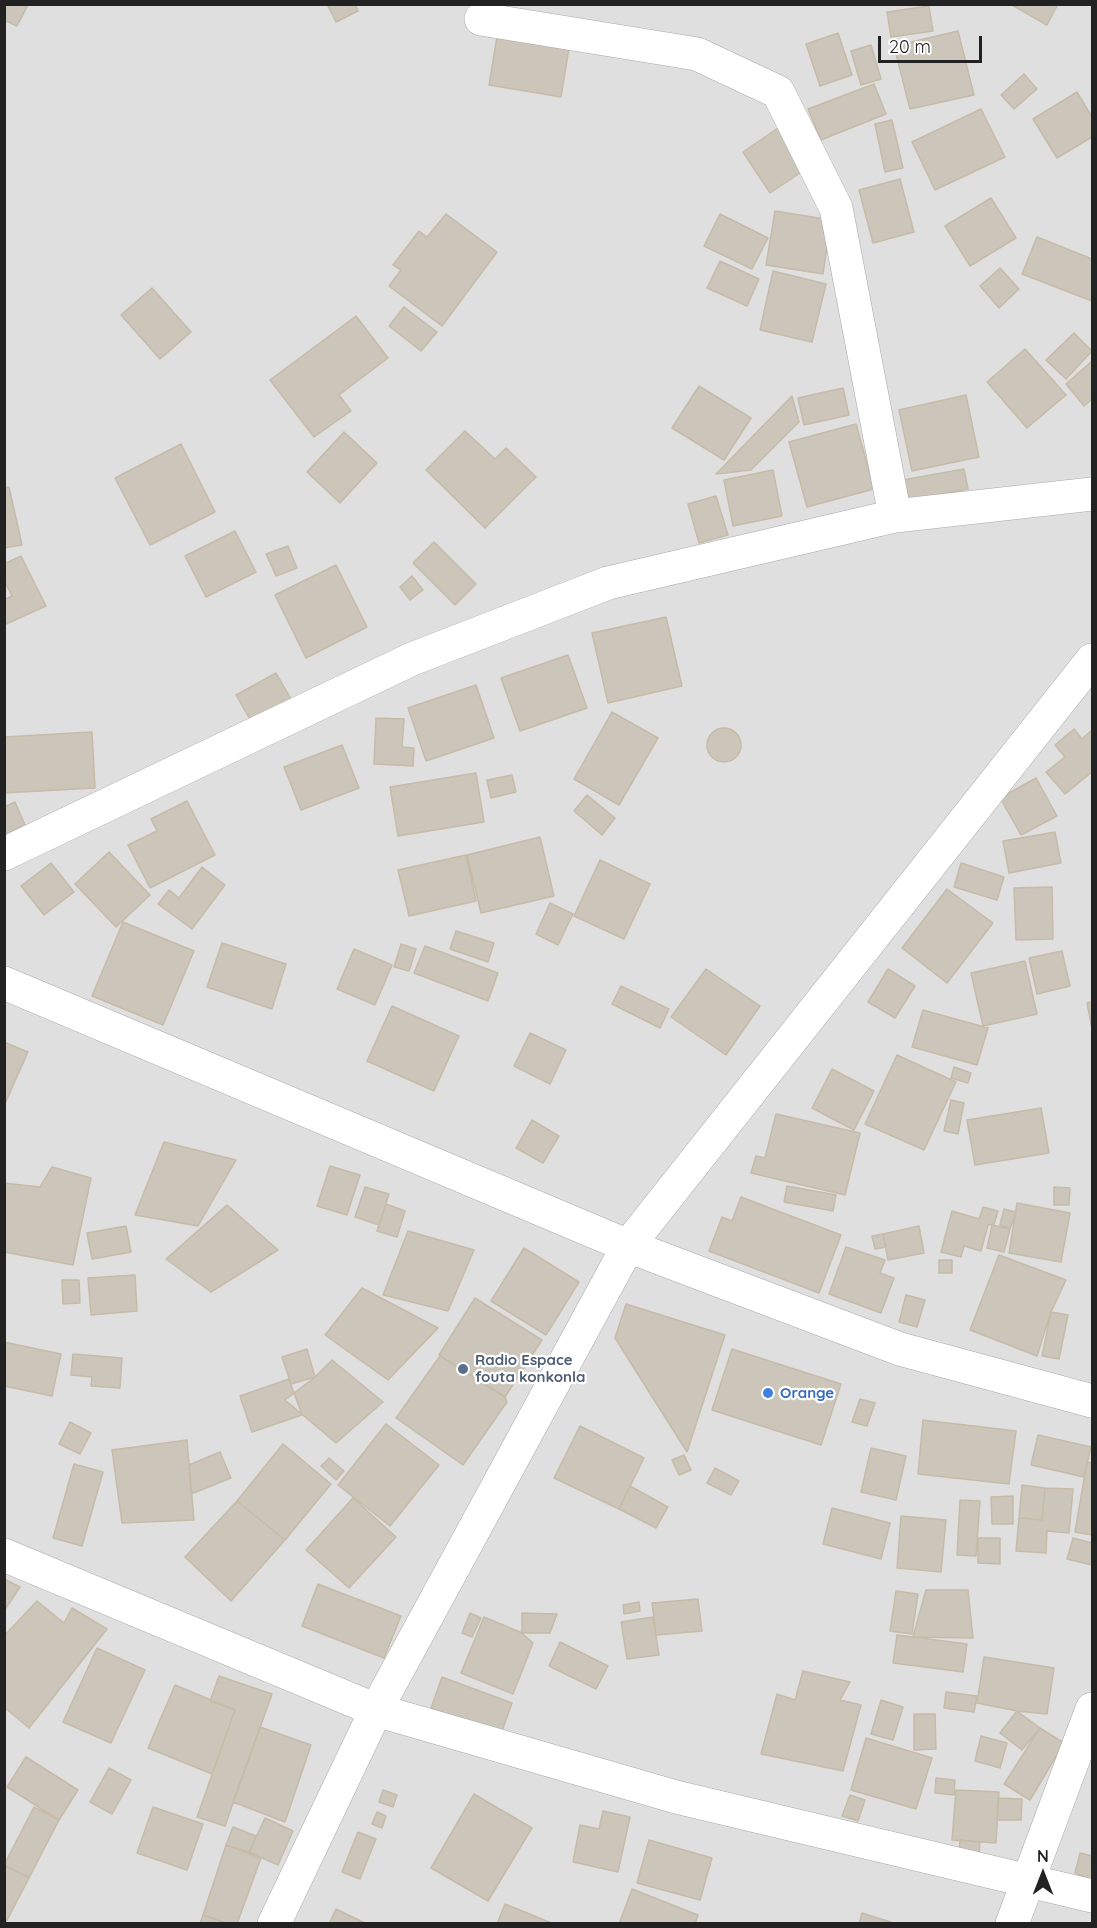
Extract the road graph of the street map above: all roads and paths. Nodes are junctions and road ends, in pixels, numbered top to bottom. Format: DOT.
graph roads {
  1 [pos="481,19"];
  2 [pos="1092,494"];
  3 [pos="895,516"];
  4 [pos="1092,660"];
  5 [pos="4,855"];
  6 [pos="4,983"];
  7 [pos="628,1245"];
  8 [pos="1092,1401"];
  9 [pos="4,1554"];
  10 [pos="1092,1709"];
  11 [pos="376,1710"];
  12 [pos="1029,1880"];
  13 [pos="1092,1896"];
  14 [pos="274,1923"];
  15 [pos="1012,1923"];
  1 -- 3 [label="street"];
  2 -- 3 [label="street"];
  3 -- 5 [label="street"];
  4 -- 7 [label="street"];
  6 -- 7 [label="street"];
  7 -- 8 [label="street"];
  7 -- 11 [label="street"];
  9 -- 11 [label="street"];
  10 -- 12 [label="street"];
  11 -- 12 [label="street"];
  11 -- 14 [label="street"];
  12 -- 13 [label="street"];
  12 -- 15 [label="street"];
}
